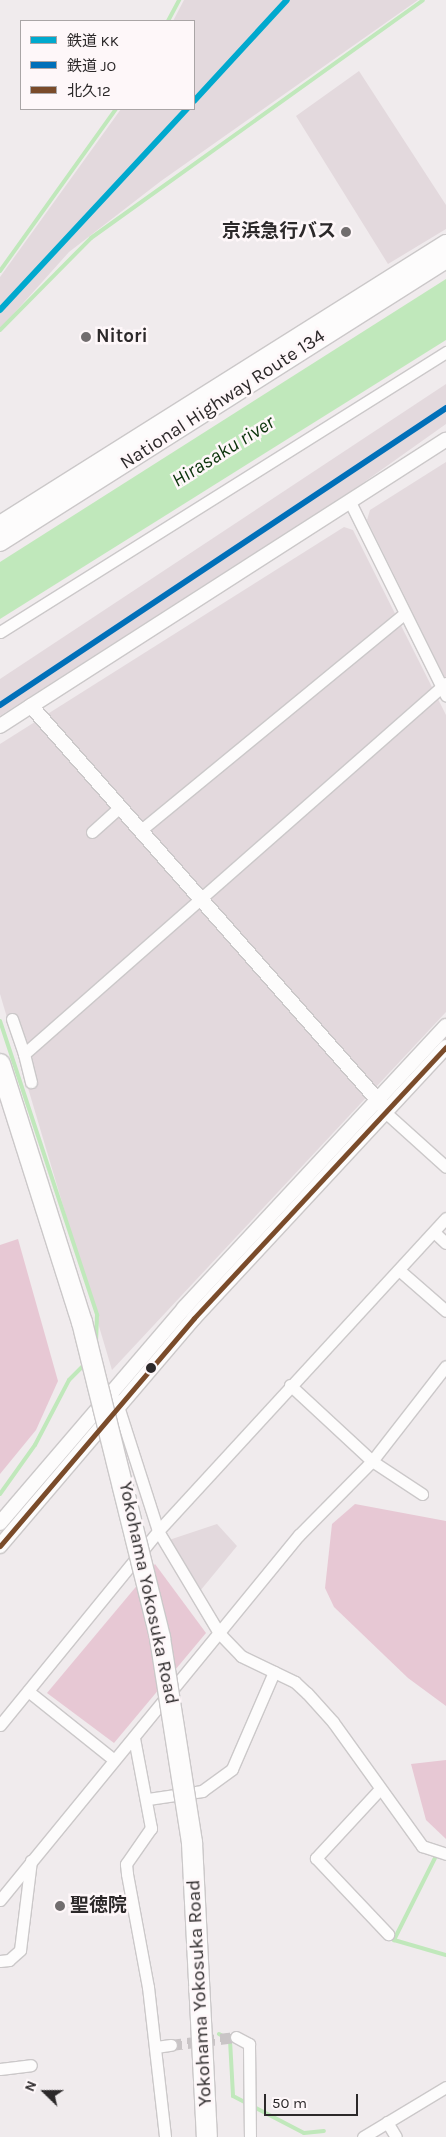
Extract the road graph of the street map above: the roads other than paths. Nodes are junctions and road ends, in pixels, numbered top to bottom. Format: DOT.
graph roads {
  1 [pos="446,244"];
  2 [pos="446,259"];
  3 [pos="446,352"];
  4 [pos="446,440"];
  5 [pos="350,502"];
  6 [pos="0,525"];
  7 [pos="0,542"];
  8 [pos="403,615"];
  9 [pos="0,632"];
  10 [pos="445,688"];
  11 [pos="31,706"];
  12 [pos="0,726"];
  13 [pos="120,807"];
  14 [pos="141,830"];
  15 [pos="92,832"];
  16 [pos="202,899"];
  17 [pos="12,1019"];
  18 [pos="446,1026"];
  19 [pos="446,1047"];
  20 [pos="24,1054"];
  21 [pos="0,1064"];
  22 [pos="31,1082"];
  23 [pos="0,1092"];
  24 [pos="378,1099"];
  25 [pos="386,1112"];
  26 [pos="446,1167"];
  27 [pos="446,1218"];
  28 [pos="434,1232"];
  29 [pos="446,1243"];
  30 [pos="399,1270"];
  31 [pos="446,1311"];
  32 [pos="446,1366"];
  33 [pos="290,1385"];
  34 [pos="109,1393"];
  35 [pos="120,1404"];
  36 [pos="372,1460"];
  37 [pos="422,1494"];
  38 [pos="0,1523"];
  39 [pos="158,1531"];
  40 [pos="0,1546"];
  41 [pos="219,1633"];
  42 [pos="274,1672"];
  43 [pos="28,1691"];
  44 [pos="0,1725"];
  45 [pos="134,1738"];
  46 [pos="114,1760"];
  47 [pos="379,1790"];
  48 [pos="148,1799"];
  49 [pos="446,1854"];
  50 [pos="31,1861"];
  51 [pos="0,1900"];
  52 [pos="388,1934"];
  53 [pos="0,1961"];
  54 [pos="236,2037"];
  55 [pos="171,2045"];
  56 [pos="156,2047"];
  57 [pos="31,2064"];
  58 [pos="0,2069"];
  59 [pos="446,2087"];
  60 [pos="386,2122"];
  61 [pos="165,2137"];
  62 [pos="200,2137"];
  63 [pos="207,2137"];
  64 [pos="250,2137"];
  65 [pos="363,2137"];
  66 [pos="396,2137"];
  1 -- 6 [label="highway, National Highway Route 134"];
  2 -- 7 [label="highway, National Highway Route 134"];
  3 -- 9 [label="street"];
  4 -- 5 [label="street"];
  5 -- 8 [label="street"];
  5 -- 11 [label="street"];
  8 -- 10 [label="street"];
  8 -- 14 [label="street"];
  10 -- 16 [label="street"];
  11 -- 12 [label="street"];
  11 -- 13 [label="street"];
  13 -- 14 [label="street"];
  13 -- 15 [label="street"];
  14 -- 16 [label="street"];
  16 -- 20 [label="street"];
  16 -- 24 [label="street"];
  17 -- 20 [label="street"];
  18 -- 24 [label="street"];
  19 -- 25 [label="street"];
  20 -- 22 [label="street"];
  21 -- 63 [label="highway, Yokohama Yokosuka Road, bridge"];
  23 -- 62 [label="highway, Yokohama Yokosuka Road"];
  24 -- 25 [label="street"];
  24 -- 34 [label="street"];
  25 -- 26 [label="street"];
  25 -- 35 [label="street"];
  27 -- 28 [label="street"];
  28 -- 29 [label="street"];
  28 -- 30 [label="street"];
  30 -- 31 [label="street"];
  30 -- 33 [label="street"];
  32 -- 36 [label="street"];
  33 -- 36 [label="street"];
  33 -- 39 [label="street"];
  34 -- 35 [label="street"];
  34 -- 38 [label="street"];
  35 -- 39 [label="street"];
  35 -- 40 [label="street"];
  36 -- 37 [label="street"];
  36 -- 41 [label="street"];
  39 -- 41 [label="street"];
  39 -- 43 [label="street"];
  41 -- 42 [label="street"];
  41 -- 45 [label="street"];
  42 -- 47 [label="street"];
  42 -- 48 [label="street"];
  43 -- 44 [label="street"];
  43 -- 46 [label="street"];
  45 -- 46 [label="street"];
  45 -- 48 [label="street"];
  46 -- 50 [label="street"];
  47 -- 49 [label="street"];
  47 -- 52 [label="street"];
  48 -- 56 [label="street"];
  50 -- 51 [label="street"];
  50 -- 53 [label="street"];
  54 -- 64 [label="street"];
  55 -- 56 [label="street"];
  56 -- 61 [label="street"];
  57 -- 58 [label="street"];
  59 -- 60 [label="street"];
  60 -- 65 [label="street"];
  60 -- 66 [label="street"];
}
